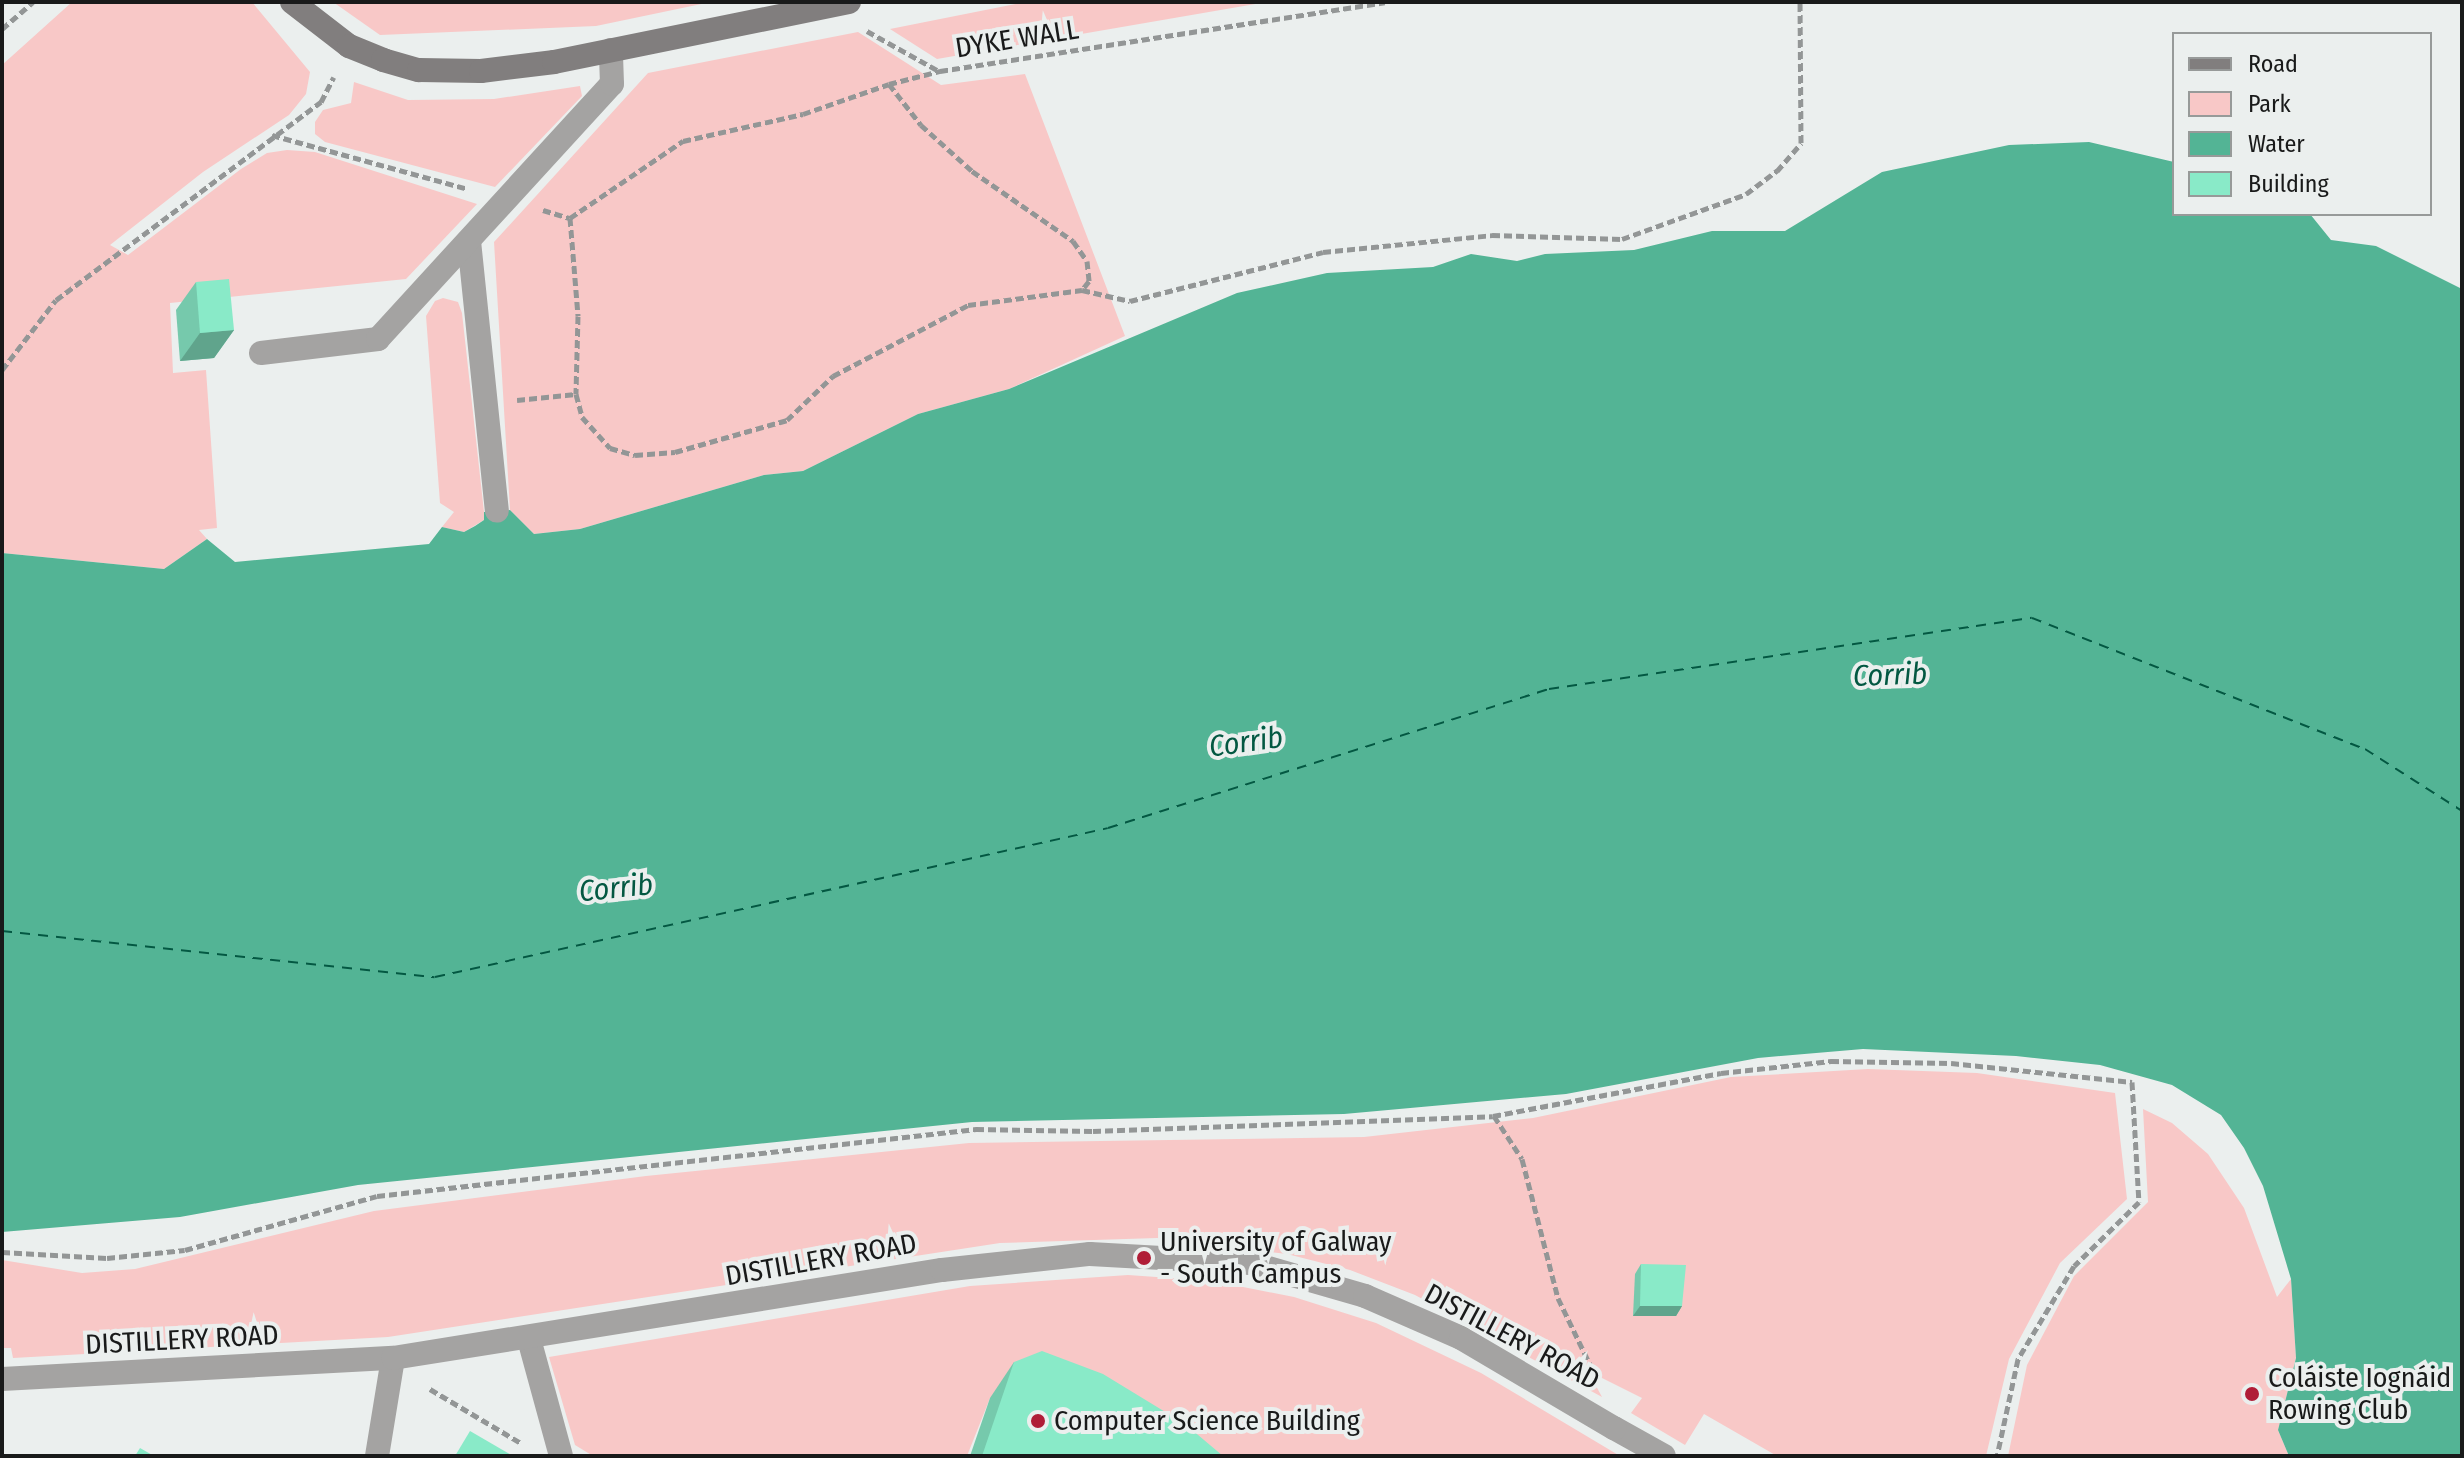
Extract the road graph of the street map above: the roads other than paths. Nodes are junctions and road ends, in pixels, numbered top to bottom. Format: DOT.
graph roads {
  1 [pos="292,2"];
  2 [pos="845,3"];
  3 [pos="611,50"];
  4 [pos="469,241"];
  5 [pos="261,353"];
  6 [pos="497,511"];
  7 [pos="529,1339"];
  8 [pos="393,1358"];
  9 [pos="2,1379"];
  10 [pos="377,1456"];
  11 [pos="561,1456"];
  12 [pos="1664,1456"];
  1 -- 3 [label="street"];
  2 -- 3 [label="street"];
  3 -- 4 [label="street"];
  4 -- 5 [label="street"];
  4 -- 6 [label="street"];
  7 -- 8 [label="street, DISTILLERY ROAD"];
  7 -- 11 [label="street"];
  7 -- 12 [label="street, DISTILLERY ROAD"];
  8 -- 9 [label="street, DISTILLERY ROAD"];
  8 -- 10 [label="street"];
}
